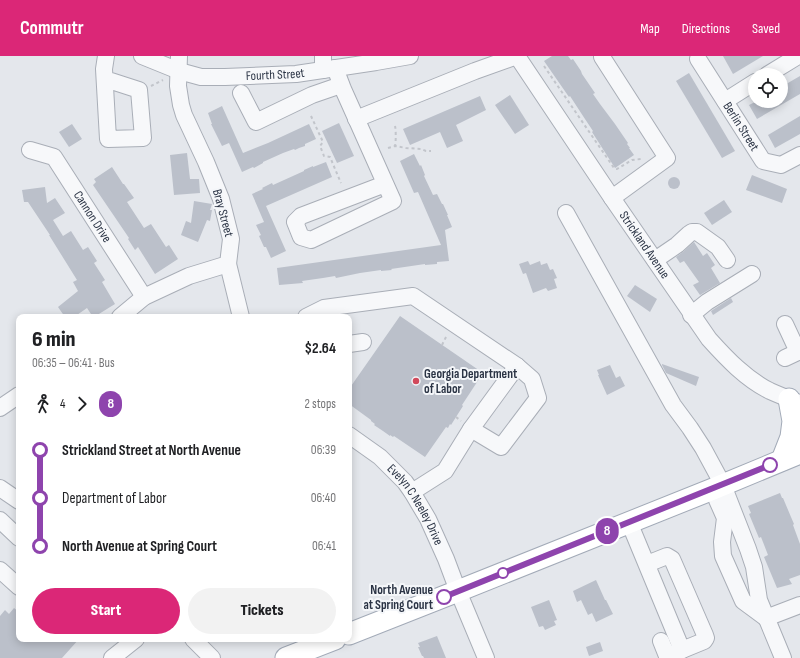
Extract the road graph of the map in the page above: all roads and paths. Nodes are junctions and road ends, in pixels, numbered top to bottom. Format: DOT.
graph roads {
  1 [pos="106,56"];
  2 [pos="142,56"];
  3 [pos="409,56"];
  4 [pos="517,56"];
  5 [pos="798,56"];
  6 [pos="602,57"];
  7 [pos="698,60"];
  8 [pos="327,65"];
  9 [pos="544,66"];
  10 [pos="175,68"];
  11 [pos="778,68"];
  12 [pos="105,79"];
  13 [pos="340,85"];
  14 [pos="146,86"];
  15 [pos="748,86"];
  16 [pos="242,93"];
  17 [pos="724,101"];
  18 [pos="311,116"];
  19 [pos="356,119"];
  20 [pos="395,126"];
  21 [pos="395,146"];
  22 [pos="388,148"];
  23 [pos="30,150"];
  24 [pos="431,152"];
  25 [pos="800,155"];
  26 [pos="646,159"];
  27 [pos="340,183"];
  28 [pos="386,184"];
  29 [pos="612,198"];
  30 [pos="566,214"];
  31 [pos="655,260"];
  32 [pos="727,260"];
  33 [pos="228,264"];
  34 [pos="752,274"];
  35 [pos="144,297"];
  36 [pos="124,314"];
  37 [pos="240,314"];
  38 [pos="312,314"];
  39 [pos="691,315"];
  40 [pos="785,324"];
  41 [pos="445,338"];
  42 [pos="442,345"];
  43 [pos="794,353"];
  44 [pos="517,366"];
  45 [pos="16,396"];
  46 [pos="794,401"];
  47 [pos="0,408"];
  48 [pos="471,429"];
  49 [pos="352,437"];
  50 [pos="791,456"];
  51 [pos="718,487"];
  52 [pos="0,488"];
  53 [pos="412,492"];
  54 [pos="16,499"];
  55 [pos="0,520"];
  56 [pos="629,522"];
  57 [pos="16,535"];
  58 [pos="647,564"];
  59 [pos="0,570"];
  60 [pos="744,574"];
  61 [pos="16,584"];
  62 [pos="458,591"];
  63 [pos="800,604"];
  64 [pos="766,618"];
  65 [pos="352,633"];
  66 [pos="661,641"];
  67 [pos="132,642"];
  68 [pos="196,642"];
  69 [pos="327,642"];
  70 [pos="682,650"];
  71 [pos="112,658"];
  72 [pos="212,658"];
  73 [pos="286,658"];
  74 [pos="486,658"];
  75 [pos="783,658"];
  1 -- 12 [label="street"];
  2 -- 10 [label="street, Fourth Street"];
  3 -- 8 [label="street, Fourth Street"];
  4 -- 19 [label="street"];
  4 -- 29 [label="street, Strickland Avenue"];
  5 -- 11 [label="street"];
  6 -- 29 [label="street"];
  7 -- 17 [label="street, Berlin Street"];
  8 -- 10 [label="street, Fourth Street"];
  8 -- 13 [label="street"];
  9 -- 26 [label="path"];
  10 -- 14 [label="path"];
  10 -- 33 [label="street, Bray Street"];
  13 -- 16 [label="street"];
  13 -- 19 [label="street"];
  15 -- 17 [label="street"];
  17 -- 25 [label="street, Berlin Street"];
  18 -- 27 [label="path"];
  19 -- 28 [label="street"];
  20 -- 21 [label="path"];
  21 -- 22 [label="path"];
  21 -- 24 [label="path"];
  23 -- 35 [label="street, Cannon Drive"];
  28 -- 28 [label="street"];
  29 -- 31 [label="street, Strickland Avenue"];
  30 -- 51 [label="street"];
  31 -- 32 [label="street"];
  31 -- 39 [label="street, Strickland Avenue"];
  33 -- 35 [label="street"];
  33 -- 37 [label="street"];
  34 -- 39 [label="street"];
  35 -- 36 [label="street"];
  38 -- 44 [label="street"];
  39 -- 46 [label="street, Strickland Avenue"];
  40 -- 43 [label="street"];
  41 -- 42 [label="path"];
  44 -- 48 [label="street"];
  44 -- 48 [label="street"];
  45 -- 47 [label="street"];
  46 -- 50 [label="main road"];
  48 -- 53 [label="street"];
  49 -- 53 [label="street, Evelyn C Neeley Drive"];
  50 -- 51 [label="main road"];
  51 -- 56 [label="main road"];
  51 -- 60 [label="street"];
  51 -- 60 [label="street"];
  52 -- 54 [label="street"];
  53 -- 62 [label="street, Evelyn C Neeley Drive"];
  55 -- 57 [label="street"];
  56 -- 58 [label="street"];
  56 -- 62 [label="main road"];
  58 -- 70 [label="street"];
  58 -- 70 [label="street"];
  59 -- 61 [label="street"];
  60 -- 64 [label="street"];
  60 -- 64 [label="street"];
  62 -- 65 [label="main road"];
  62 -- 74 [label="street, Evelyn C Neeley Drive"];
  63 -- 64 [label="street"];
  64 -- 75 [label="street"];
  66 -- 70 [label="street"];
  67 -- 71 [label="street"];
  68 -- 72 [label="street"];
  69 -- 73 [label="main road"];
}
